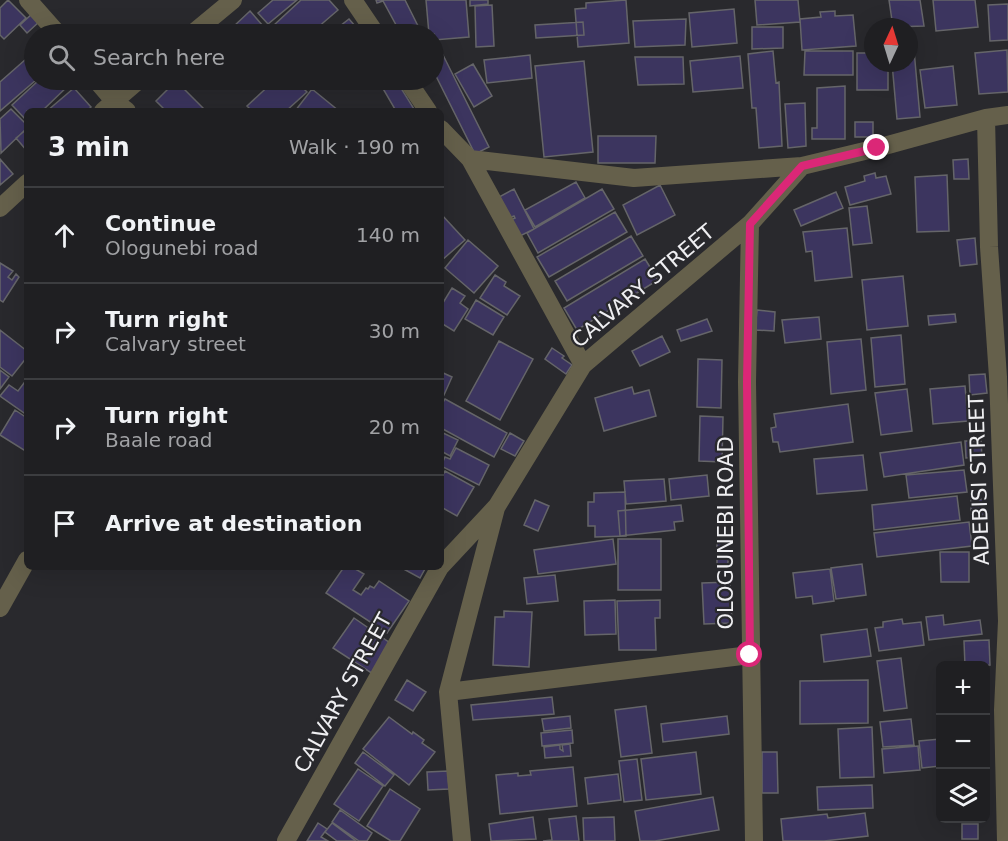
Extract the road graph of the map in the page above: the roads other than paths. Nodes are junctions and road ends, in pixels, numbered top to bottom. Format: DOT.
graph roads {
  1 [pos="28,0"];
  2 [pos="233,0"];
  3 [pos="353,0"];
  4 [pos="49,24"];
  5 [pos="204,24"];
  6 [pos="369,24"];
  7 [pos="103,90"];
  8 [pos="130,90"];
  9 [pos="414,90"];
  10 [pos="115,108"];
  11 [pos="426,108"];
  12 [pos="1008,115"];
  13 [pos="986,118"];
  14 [pos="444,132"];
  15 [pos="470,159"];
  16 [pos="802,166"];
  17 [pos="24,186"];
  18 [pos="0,208"];
  19 [pos="750,224"];
  20 [pos="583,365"];
  21 [pos="1003,377"];
  22 [pos="497,506"];
  23 [pos="444,563"];
  24 [pos="24,565"];
  25 [pos="439,570"];
  26 [pos="0,608"];
  27 [pos="750,655"];
  28 [pos="448,692"];
  29 [pos="286,841"];
  30 [pos="462,841"];
  31 [pos="754,841"];
  32 [pos="1006,841"];
  1 -- 4 [label="street"];
  2 -- 5 [label="street"];
  3 -- 6 [label="street"];
  7 -- 10 [label="street"];
  8 -- 10 [label="street"];
  9 -- 11 [label="street"];
  12 -- 13 [label="street"];
  13 -- 16 [label="street"];
  13 -- 21 [label="street, ADEBISI STREET"];
  14 -- 15 [label="street"];
  15 -- 16 [label="street"];
  15 -- 20 [label="street"];
  16 -- 19 [label="street, CALVARY STREET"];
  17 -- 18 [label="street"];
  19 -- 20 [label="street, CALVARY STREET"];
  19 -- 27 [label="street, OLOGUNEBI ROAD"];
  20 -- 22 [label="street, CALVARY STREET"];
  21 -- 32 [label="street, ADEBISI STREET"];
  22 -- 23 [label="street, CALVARY STREET"];
  22 -- 28 [label="street"];
  24 -- 26 [label="street"];
  25 -- 29 [label="street, CALVARY STREET"];
  27 -- 28 [label="street"];
  27 -- 31 [label="street, OLOGUNEBI ROAD"];
  28 -- 30 [label="street"];
}
